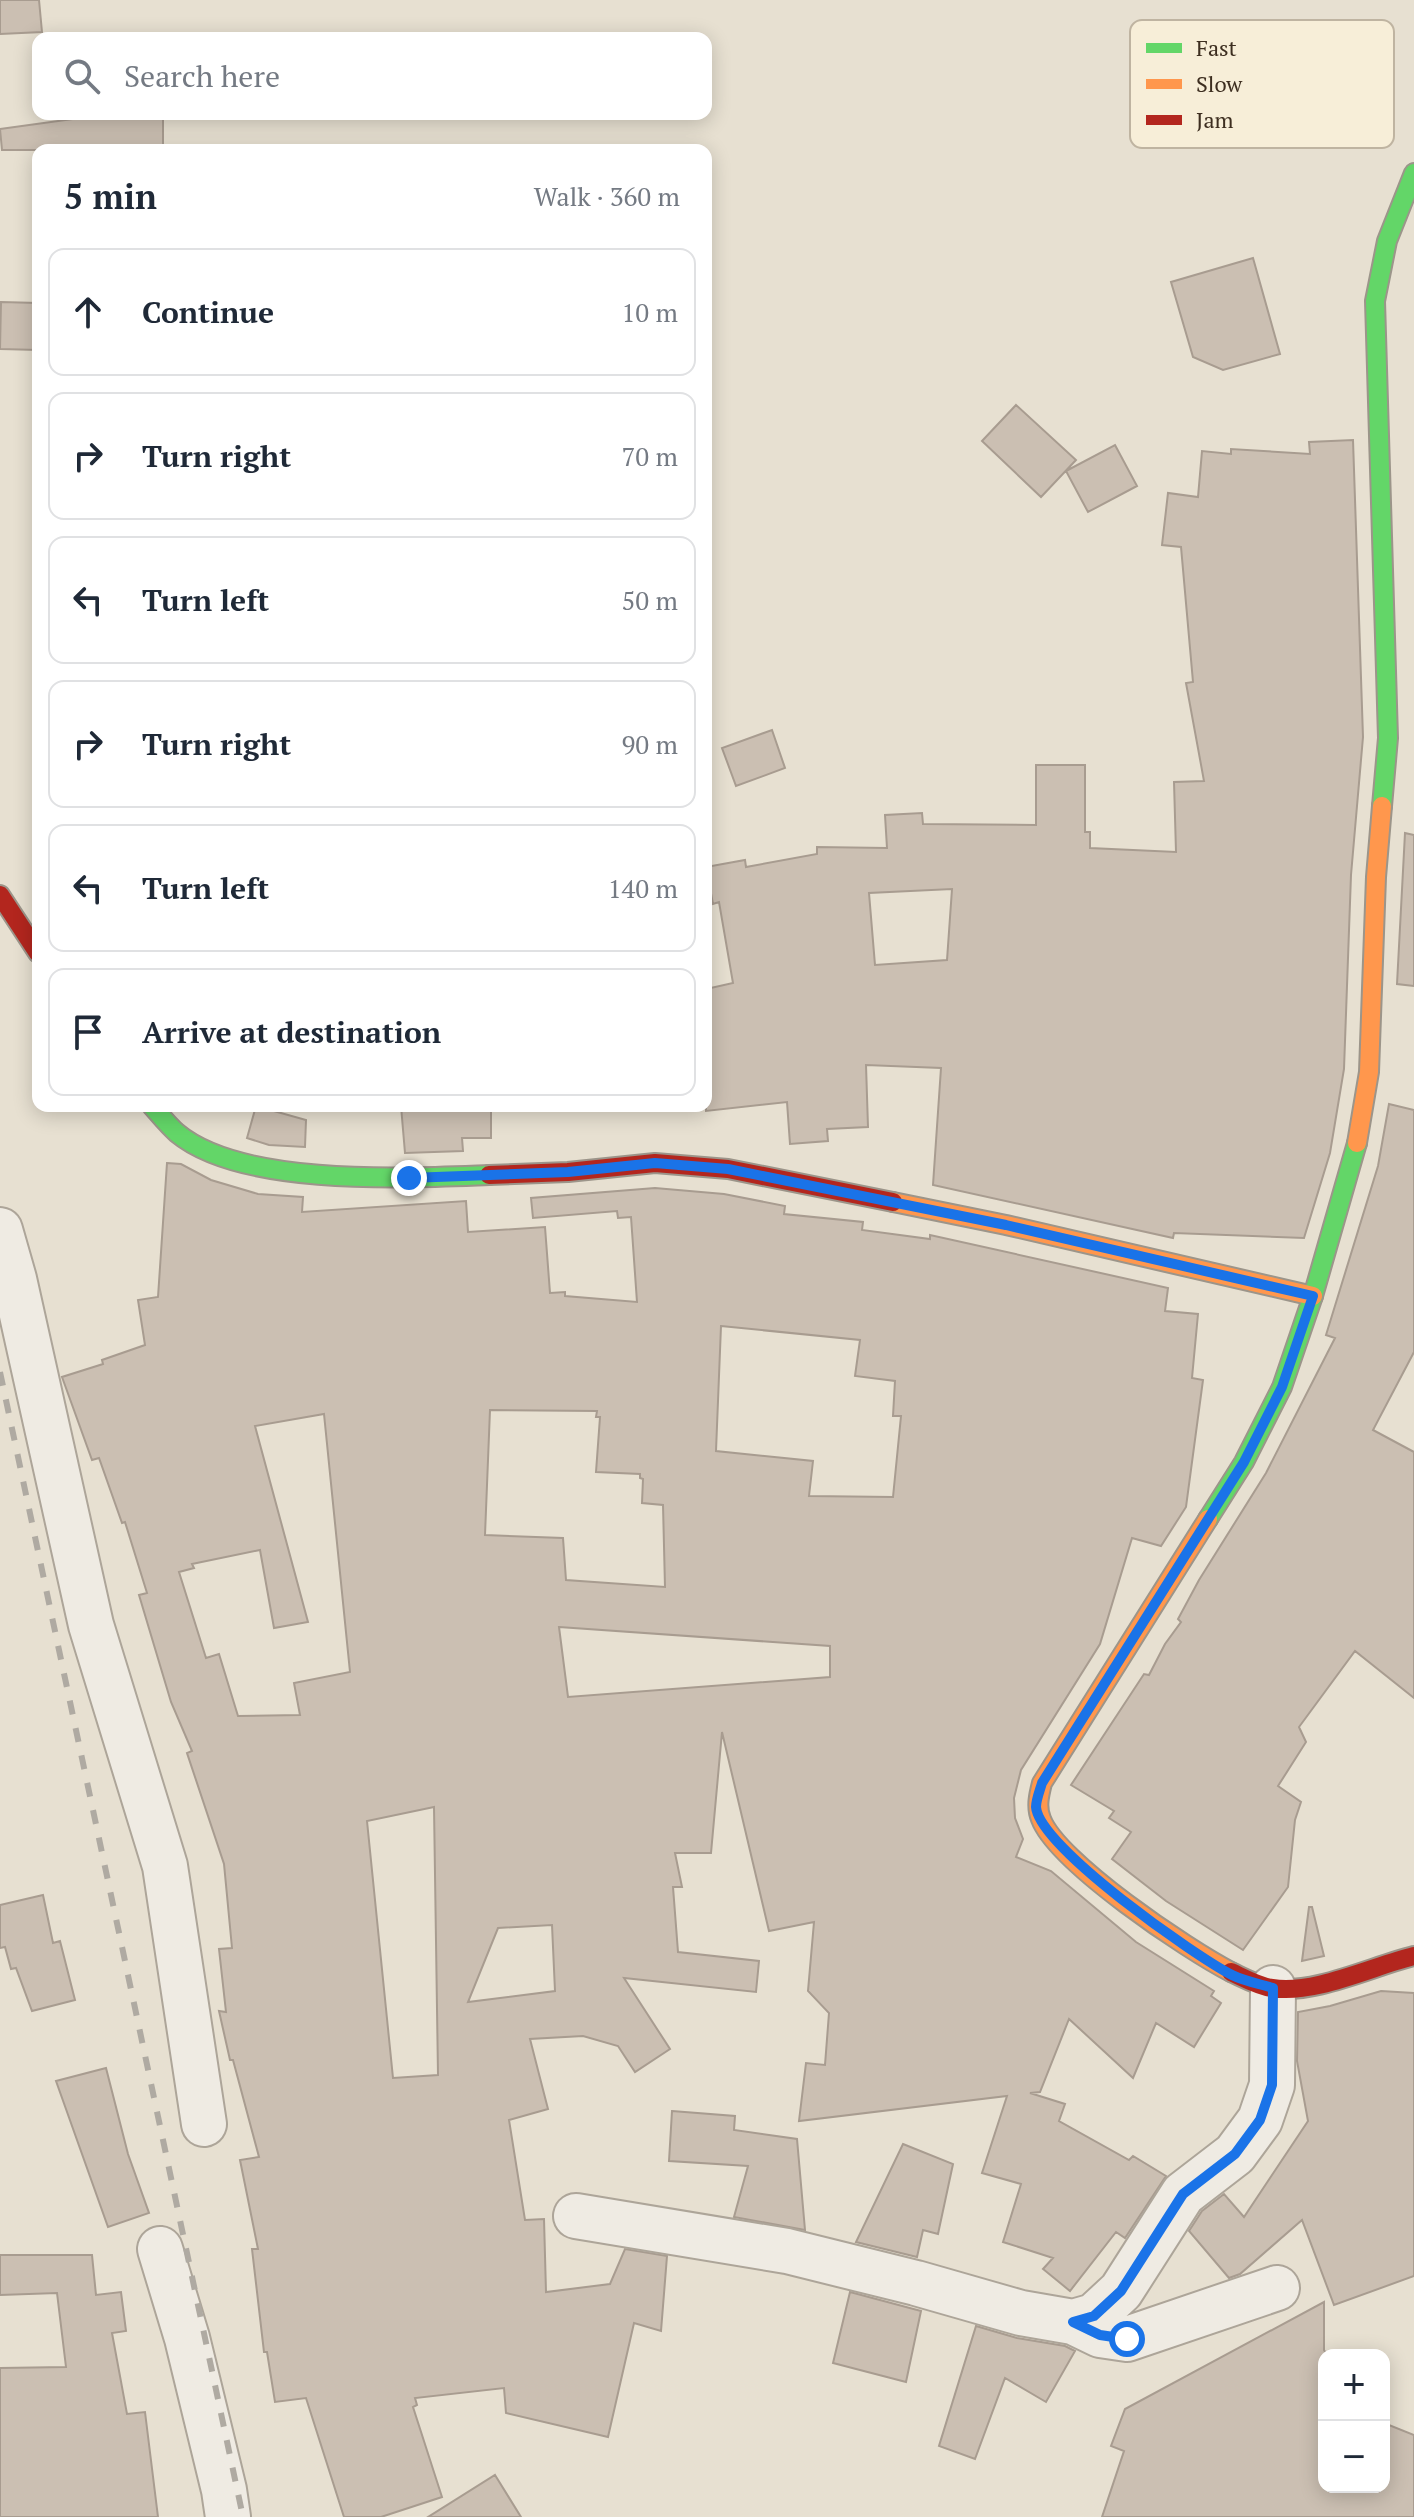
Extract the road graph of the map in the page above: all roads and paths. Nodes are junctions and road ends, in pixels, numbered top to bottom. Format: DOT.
graph roads {
  1 [pos="1414,173"];
  2 [pos="0,895"];
  3 [pos="32,944"];
  4 [pos="158,1112"];
  5 [pos="0,1230"];
  6 [pos="1313,1296"];
  7 [pos="1414,1956"];
  8 [pos="1273,1988"];
  9 [pos="204,2124"];
  10 [pos="576,2216"];
  11 [pos="160,2249"];
  12 [pos="1277,2288"];
  13 [pos="1073,2322"];
  14 [pos="228,2517"];
  1 -- 6 [label="street"];
  2 -- 3 [label="street"];
  4 -- 6 [label="street"];
  5 -- 9 [label="street"];
  6 -- 8 [label="street"];
  7 -- 8 [label="street"];
  8 -- 13 [label="street"];
  10 -- 13 [label="street"];
  11 -- 14 [label="street"];
  12 -- 13 [label="street"];
}
